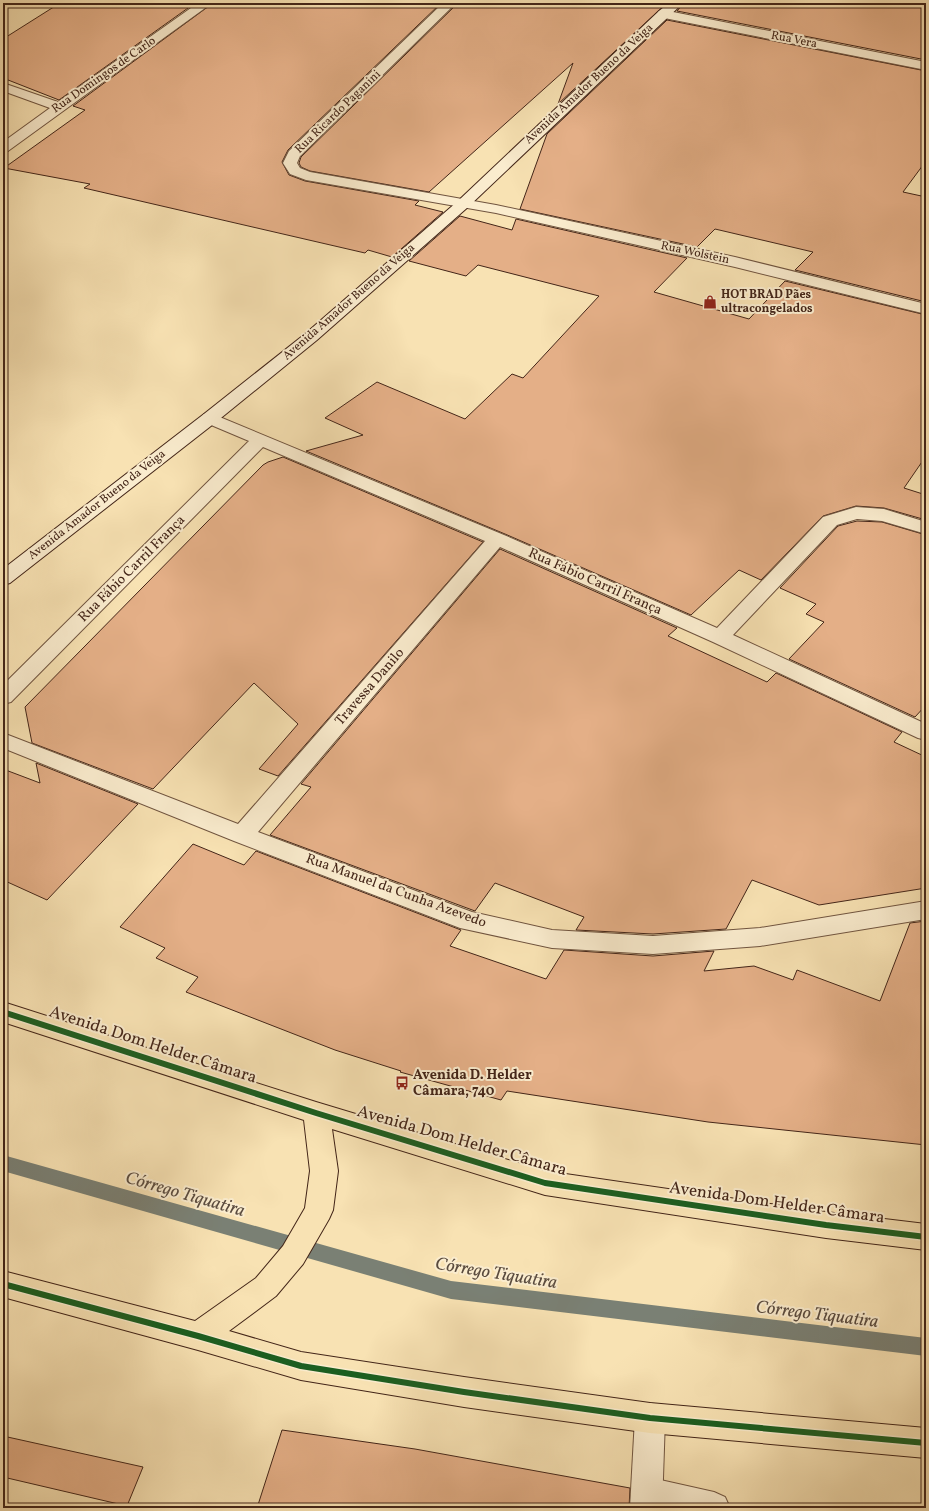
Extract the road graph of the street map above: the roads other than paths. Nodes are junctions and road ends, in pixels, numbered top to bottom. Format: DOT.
graph roads {
  1 [pos="206,3"];
  2 [pos="450,3"];
  3 [pos="677,3"];
  4 [pos="663,14"];
  5 [pos="926,66"];
  6 [pos="3,87"];
  7 [pos="58,107"];
  8 [pos="3,148"];
  9 [pos="463,204"];
  10 [pos="926,309"];
  11 [pos="210,418"];
  12 [pos="260,440"];
  13 [pos="926,528"];
  14 [pos="498,539"];
  15 [pos="3,579"];
  16 [pos="720,637"];
  17 [pos="3,697"];
  18 [pos="926,733"];
  19 [pos="3,740"];
  20 [pos="242,834"];
  21 [pos="926,910"];
  22 [pos="3,1012"];
  23 [pos="316,1113"];
  24 [pos="926,1237"];
  25 [pos="3,1284"];
  26 [pos="198,1336"];
  27 [pos="650,1418"];
  28 [pos="926,1443"];
  29 [pos="646,1500"];
  30 [pos="714,1508"];
  1 -- 7 [label="street, Rua Domingos de Carlo"];
  2 -- 9 [label="street, Rua Ricardo Paganini"];
  3 -- 4 [label="street, Avenida Amador Bueno da Veiga"];
  4 -- 5 [label="street, Rua Vera"];
  4 -- 9 [label="street, Avenida Amador Bueno da Veiga"];
  6 -- 7 [label="street"];
  7 -- 8 [label="street, Rua Domingos de Carlo"];
  9 -- 10 [label="street, Rua Wolstein"];
  9 -- 11 [label="street, Avenida Amador Bueno da Veiga"];
  11 -- 12 [label="street, Rua Fábio Carril França"];
  11 -- 15 [label="street, Avenida Amador Bueno da Veiga"];
  12 -- 14 [label="street, Rua Fábio Carril França"];
  12 -- 17 [label="street, Rua Fábio Carril França"];
  13 -- 16 [label="street"];
  14 -- 16 [label="street, Rua Fábio Carril França"];
  14 -- 20 [label="street, Travessa Danilo"];
  16 -- 18 [label="street, Rua Fábio Carril França"];
  19 -- 20 [label="street, Rua Manuel da Cunha Azevedo"];
  20 -- 21 [label="street, Rua Manuel da Cunha Azevedo"];
  22 -- 23 [label="main road, Avenida Dom Helder Câmara"];
  23 -- 24 [label="main road, Avenida Dom Helder Câmara"];
  23 -- 26 [label="main road"];
  25 -- 26 [label="main road"];
  26 -- 27 [label="main road"];
  27 -- 28 [label="main road"];
  27 -- 29 [label="street"];
  29 -- 30 [label="street"];
}
